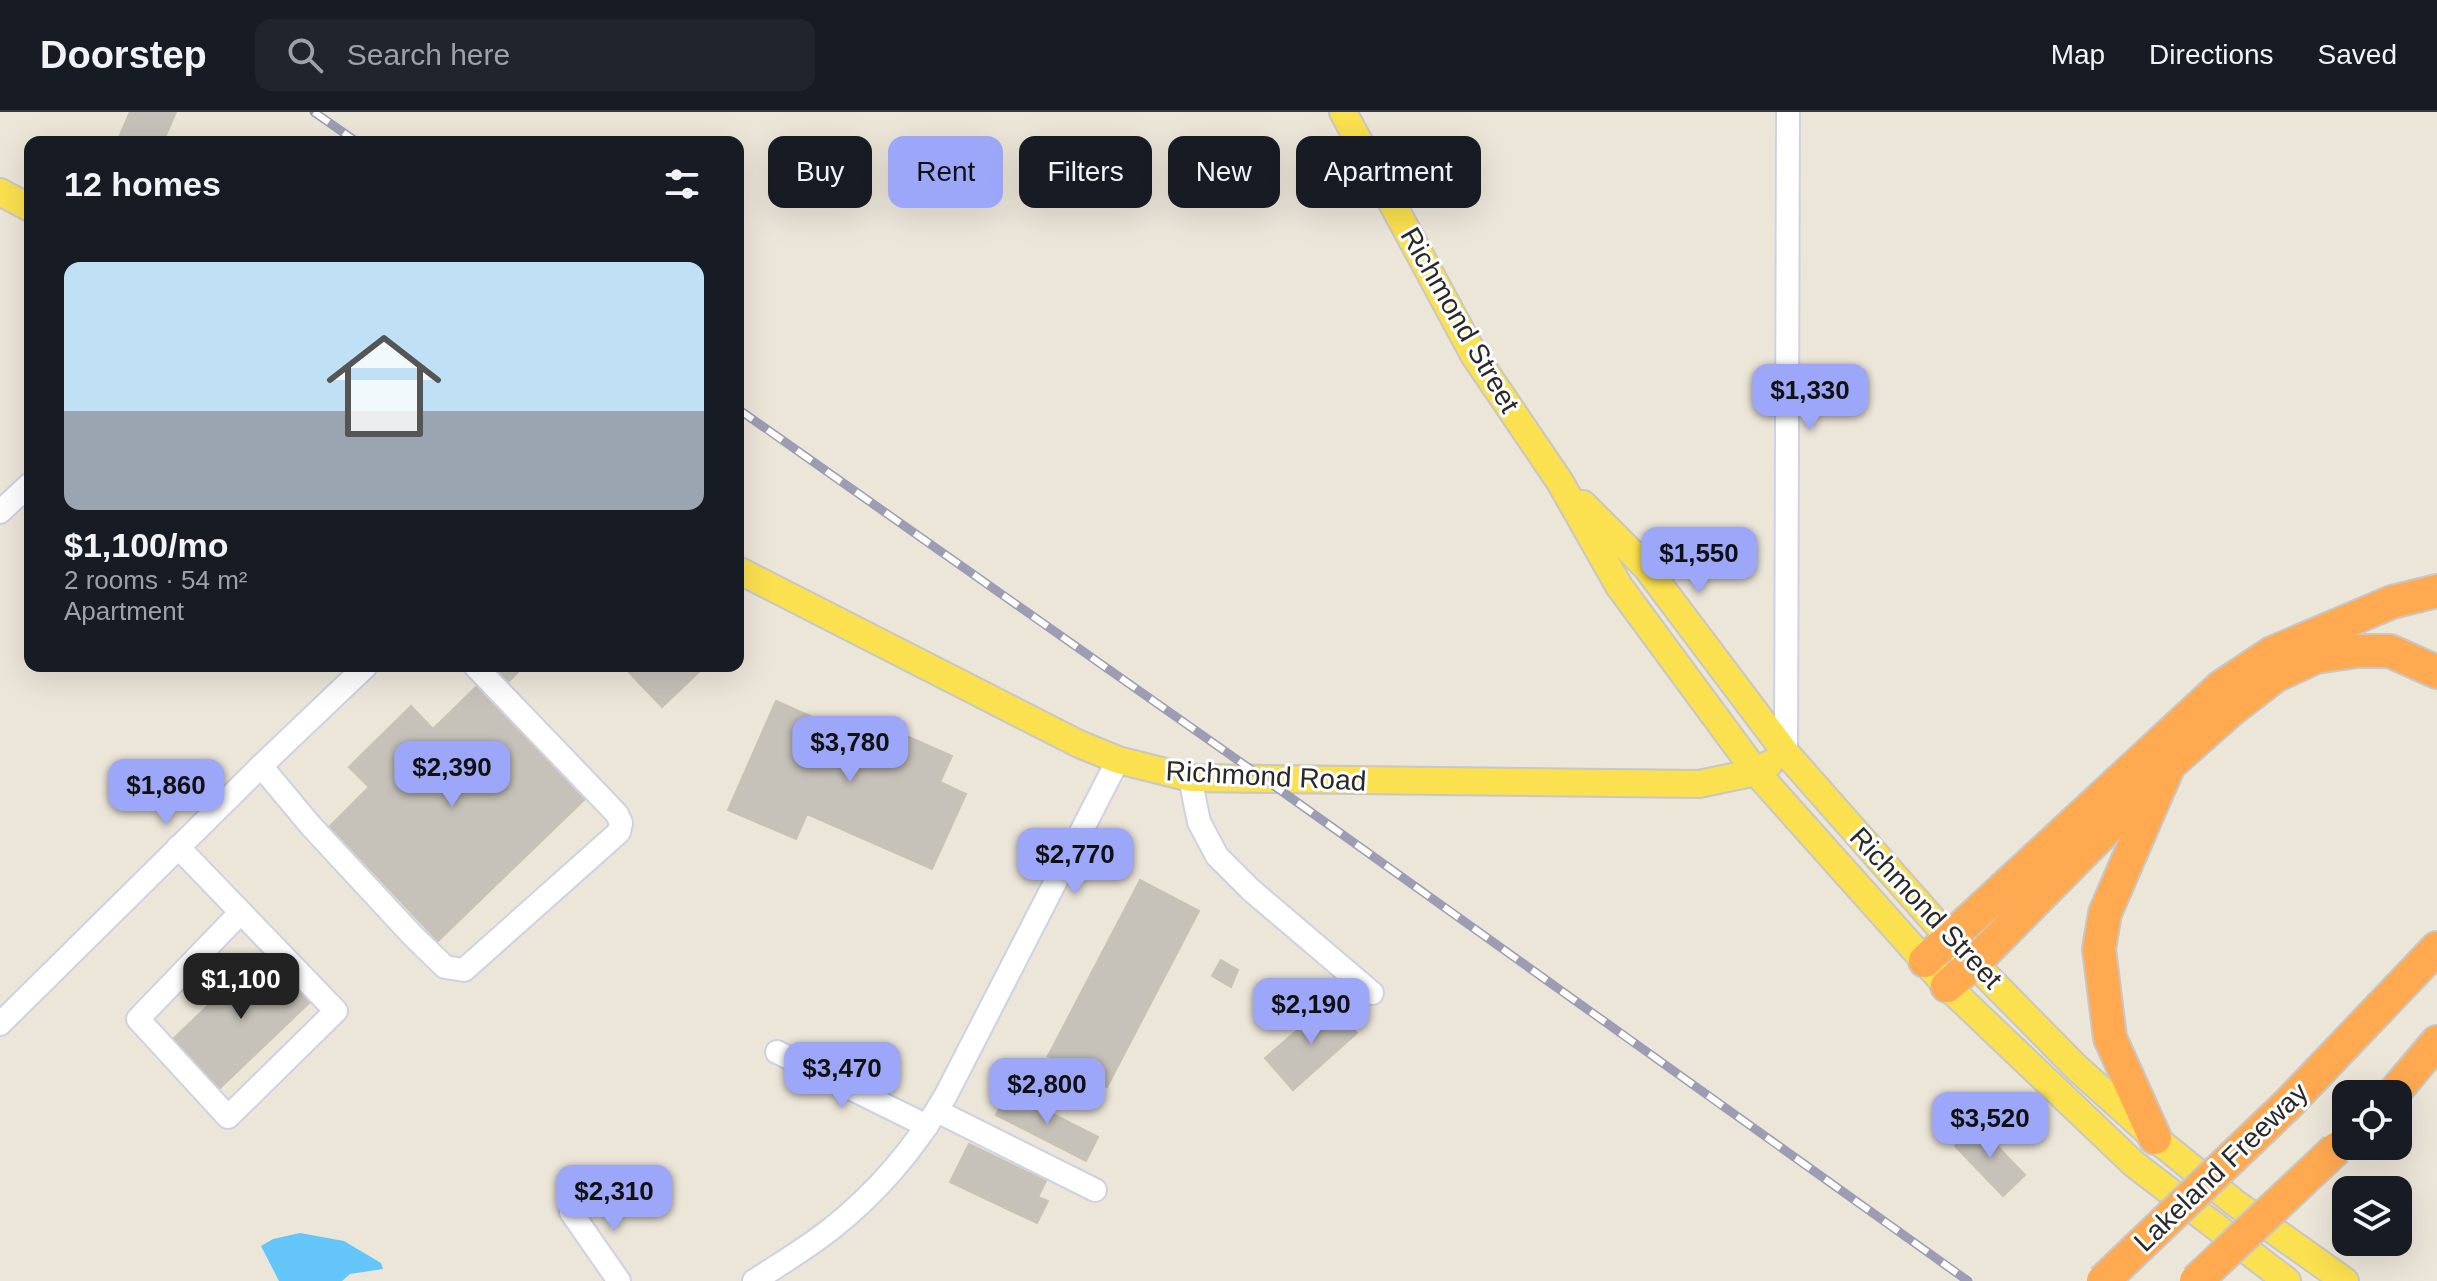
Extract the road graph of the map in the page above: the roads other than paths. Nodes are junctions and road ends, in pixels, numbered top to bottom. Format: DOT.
graph roads {
  1 [pos="1343,112"];
  2 [pos="1788,112"];
  3 [pos="0,192"];
  4 [pos="24,205"];
  5 [pos="1560,482"];
  6 [pos="24,490"];
  7 [pos="0,512"];
  8 [pos="744,573"];
  9 [pos="2437,591"];
  10 [pos="360,672"];
  11 [pos="481,672"];
  12 [pos="2437,672"];
  13 [pos="1786,753"];
  14 [pos="1118,760"];
  15 [pos="2169,765"];
  16 [pos="261,766"];
  17 [pos="1756,772"];
  18 [pos="1190,778"];
  19 [pos="178,847"];
  20 [pos="241,912"];
  21 [pos="2437,922"];
  22 [pos="1950,939"];
  23 [pos="2437,948"];
  24 [pos="1925,961"];
  25 [pos="1975,962"];
  26 [pos="1947,986"];
  27 [pos="1372,993"];
  28 [pos="2373,1018"];
  29 [pos="0,1024"];
  30 [pos="2437,1042"];
  31 [pos="777,1052"];
  32 [pos="2437,1057"];
  33 [pos="2405,1080"];
  34 [pos="2409,1080"];
  35 [pos="932,1119"];
  36 [pos="2155,1138"];
  37 [pos="2332,1153"];
  38 [pos="1095,1190"];
  39 [pos="571,1212"];
  40 [pos="619,1281"];
  41 [pos="754,1281"];
  42 [pos="2103,1281"];
  43 [pos="2196,1281"];
  44 [pos="2287,1281"];
  45 [pos="2345,1281"];
  1 -- 5 [label="main road, Richmond Street"];
  2 -- 13 [label="street"];
  3 -- 4 [label="main road"];
  5 -- 13 [label="main road, Richmond Street"];
  5 -- 17 [label="main road, Richmond Street"];
  6 -- 7 [label="street"];
  8 -- 14 [label="main road, Richmond Road"];
  9 -- 22 [label="highway"];
  10 -- 16 [label="street"];
  11 -- 16 [label="street"];
  12 -- 15 [label="highway"];
  13 -- 17 [label="main road, Richmond Road"];
  13 -- 22 [label="main road, Richmond Street"];
  14 -- 18 [label="main road, Richmond Road"];
  14 -- 35 [label="street"];
  15 -- 25 [label="highway"];
  15 -- 36 [label="highway"];
  16 -- 19 [label="street"];
  17 -- 18 [label="main road, Richmond Road"];
  17 -- 24 [label="main road, Richmond Street"];
  18 -- 27 [label="street"];
  19 -- 20 [label="street"];
  19 -- 29 [label="street"];
  20 -- 20 [label="street"];
  21 -- 28 [label="highway"];
  22 -- 24 [label="highway"];
  22 -- 25 [label="main road, Richmond Street"];
  23 -- 28 [label="highway, Lakeland Freeway"];
  24 -- 26 [label="main road, Richmond Street"];
  25 -- 26 [label="highway"];
  25 -- 36 [label="main road, Richmond Street"];
  26 -- 44 [label="main road, Richmond Street"];
  28 -- 42 [label="highway, Lakeland Freeway, bridge"];
  30 -- 33 [label="highway"];
  31 -- 35 [label="street"];
  32 -- 34 [label="highway"];
  35 -- 38 [label="street"];
  35 -- 41 [label="street"];
  36 -- 45 [label="main road, Richmond Street"];
  37 -- 43 [label="highway, bridge"];
  39 -- 40 [label="street"];
}
